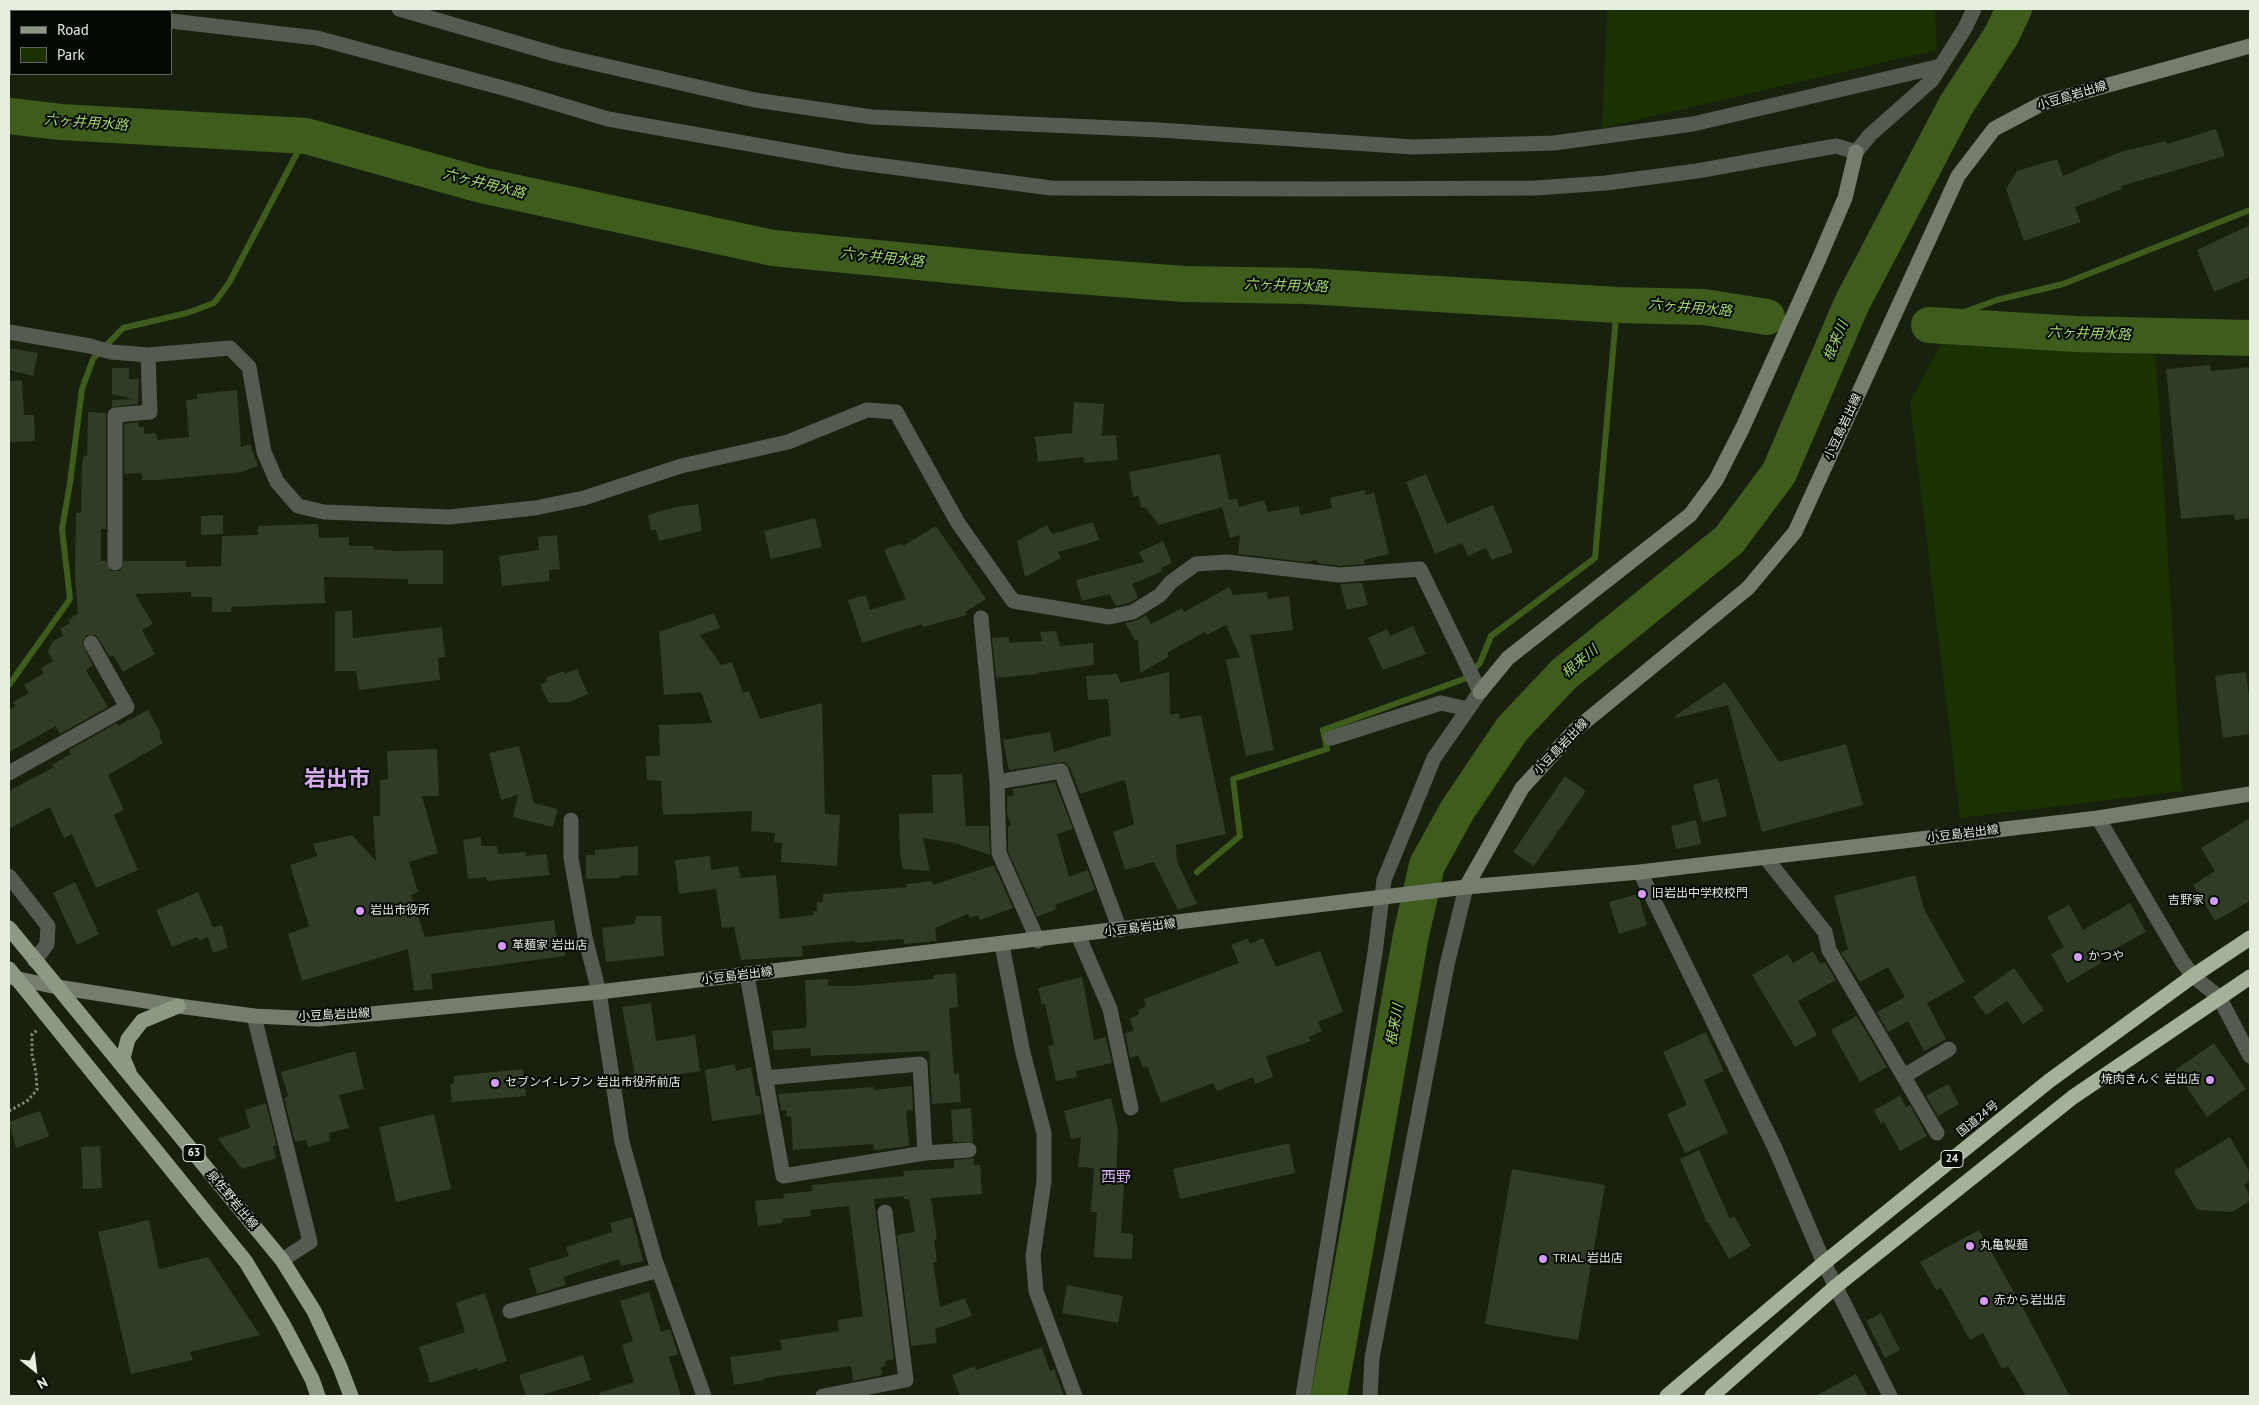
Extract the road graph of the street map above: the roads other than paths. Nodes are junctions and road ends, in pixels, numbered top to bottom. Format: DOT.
graph roads {
  1 [pos="399,9"];
  2 [pos="1974,9"];
  3 [pos="172,21"];
  4 [pos="2250,46"];
  5 [pos="1941,66"];
  6 [pos="1856,152"];
  7 [pos="9,332"];
  8 [pos="148,355"];
  9 [pos="115,563"];
  10 [pos="981,618"];
  11 [pos="91,643"];
  12 [pos="1480,692"];
  13 [pos="1468,709"];
  14 [pos="1330,738"];
  15 [pos="9,773"];
  16 [pos="997,782"];
  17 [pos="2250,794"];
  18 [pos="2098,818"];
  19 [pos="571,820"];
  20 [pos="1766,857"];
  21 [pos="1640,872"];
  22 [pos="9,876"];
  23 [pos="1466,888"];
  24 [pos="1389,897"];
  25 [pos="9,928"];
  26 [pos="1120,930"];
  27 [pos="1078,936"];
  28 [pos="2250,938"];
  29 [pos="1038,941"];
  30 [pos="1002,945"];
  31 [pos="35,961"];
  32 [pos="11,975"];
  33 [pos="747,975"];
  34 [pos="2193,976"];
  35 [pos="2250,977"];
  36 [pos="57,987"];
  37 [pos="600,992"];
  38 [pos="2219,997"];
  39 [pos="178,1006"];
  40 [pos="254,1016"];
  41 [pos="1948,1049"];
  42 [pos="2250,1056"];
  43 [pos="1904,1076"];
  44 [pos="131,1077"];
  45 [pos="765,1078"];
  46 [pos="1131,1108"];
  47 [pos="1937,1133"];
  48 [pos="969,1150"];
  49 [pos="925,1153"];
  50 [pos="885,1212"];
  51 [pos="282,1260"];
  52 [pos="1824,1263"];
  53 [pos="658,1270"];
  54 [pos="1836,1287"];
  55 [pos="510,1311"];
  56 [pos="318,1396"];
  57 [pos="351,1396"];
  58 [pos="704,1396"];
  59 [pos="823,1396"];
  60 [pos="1075,1396"];
  61 [pos="1303,1396"];
  62 [pos="1370,1396"];
  63 [pos="1667,1396"];
  64 [pos="1712,1396"];
  65 [pos="1890,1396"];
  1 -- 5 [label="street"];
  2 -- 5 [label="street"];
  3 -- 6 [label="street"];
  4 -- 23 [label="main road, 小豆島岩出線"];
  5 -- 6 [label="street"];
  6 -- 12 [label="main road"];
  7 -- 8 [label="street"];
  8 -- 9 [label="street"];
  8 -- 12 [label="street"];
  10 -- 16 [label="street"];
  11 -- 15 [label="street"];
  12 -- 13 [label="street"];
  13 -- 14 [label="street"];
  13 -- 24 [label="street"];
  16 -- 26 [label="street"];
  16 -- 29 [label="street"];
  17 -- 18 [label="main road, 小豆島岩出線"];
  18 -- 20 [label="main road, 小豆島岩出線"];
  18 -- 34 [label="street"];
  19 -- 37 [label="street"];
  20 -- 21 [label="main road, 小豆島岩出線"];
  20 -- 43 [label="street"];
  21 -- 23 [label="main road, 小豆島岩出線"];
  21 -- 52 [label="street"];
  22 -- 31 [label="street"];
  23 -- 24 [label="main road, 小豆島岩出線"];
  23 -- 62 [label="street"];
  24 -- 26 [label="main road, 小豆島岩出線"];
  24 -- 61 [label="street"];
  25 -- 31 [label="main road, 泉佐野岩出線 / 63"];
  26 -- 27 [label="main road, 小豆島岩出線"];
  27 -- 29 [label="main road, 小豆島岩出線"];
  27 -- 46 [label="street"];
  28 -- 34 [label="highway, 国道24号 / 24"];
  29 -- 30 [label="main road, 小豆島岩出線"];
  30 -- 33 [label="main road, 小豆島岩出線"];
  30 -- 60 [label="street"];
  31 -- 36 [label="main road, 泉佐野岩出線 / 63"];
  32 -- 36 [label="main road, 小豆島岩出線"];
  32 -- 56 [label="main road, 63"];
  33 -- 37 [label="main road, 小豆島岩出線"];
  33 -- 45 [label="street"];
  34 -- 38 [label="street"];
  34 -- 52 [label="highway, 国道24号 / 24"];
  35 -- 38 [label="highway, 24"];
  36 -- 39 [label="main road, 小豆島岩出線"];
  36 -- 44 [label="main road, 泉佐野岩出線 / 63"];
  37 -- 40 [label="main road, 小豆島岩出線"];
  37 -- 53 [label="street"];
  38 -- 42 [label="street"];
  38 -- 54 [label="highway, 24"];
  39 -- 40 [label="main road, 小豆島岩出線"];
  39 -- 44 [label="main road"];
  40 -- 51 [label="street"];
  41 -- 43 [label="street"];
  43 -- 47 [label="street"];
  44 -- 51 [label="main road, 泉佐野岩出線 / 63"];
  45 -- 49 [label="street"];
  45 -- 49 [label="street"];
  48 -- 49 [label="street"];
  50 -- 59 [label="street"];
  51 -- 57 [label="main road, 泉佐野岩出線 / 63"];
  52 -- 54 [label="street"];
  52 -- 63 [label="highway, 国道24号 / 24"];
  53 -- 55 [label="street"];
  53 -- 58 [label="street"];
  54 -- 64 [label="highway, 24"];
  54 -- 65 [label="street"];
}
